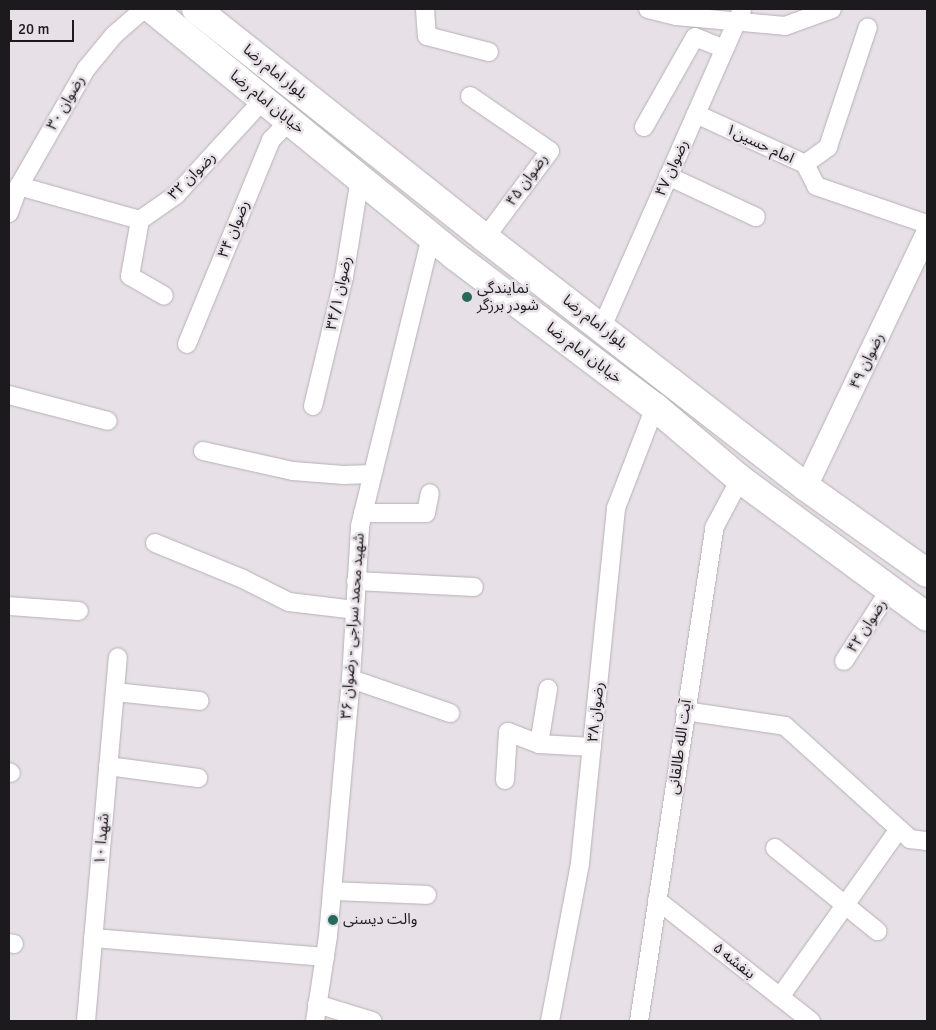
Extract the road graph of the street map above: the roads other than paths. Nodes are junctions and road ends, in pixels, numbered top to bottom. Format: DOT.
graph roads {
  1 [pos="144,9"];
  2 [pos="152,9"];
  3 [pos="196,9"];
  4 [pos="424,9"];
  5 [pos="648,9"];
  6 [pos="832,9"];
  7 [pos="739,15"];
  8 [pos="868,28"];
  9 [pos="724,49"];
  10 [pos="489,52"];
  11 [pos="470,96"];
  12 [pos="264,99"];
  13 [pos="696,114"];
  14 [pos="290,120"];
  15 [pos="644,127"];
  16 [pos="805,164"];
  17 [pos="668,176"];
  18 [pos="360,178"];
  19 [pos="18,186"];
  20 [pos="9,213"];
  21 [pos="756,217"];
  22 [pos="140,220"];
  23 [pos="927,224"];
  24 [pos="927,234"];
  25 [pos="431,237"];
  26 [pos="485,238"];
  27 [pos="923,258"];
  28 [pos="164,296"];
  29 [pos="602,327"];
  30 [pos="187,344"];
  31 [pos="9,395"];
  32 [pos="312,406"];
  33 [pos="655,407"];
  34 [pos="108,421"];
  35 [pos="203,451"];
  36 [pos="372,474"];
  37 [pos="740,479"];
  38 [pos="806,487"];
  39 [pos="430,493"];
  40 [pos="363,512"];
  41 [pos="155,543"];
  42 [pos="927,573"];
  43 [pos="356,581"];
  44 [pos="474,588"];
  45 [pos="889,591"];
  46 [pos="9,606"];
  47 [pos="355,610"];
  48 [pos="79,611"];
  49 [pos="927,617"];
  50 [pos="118,657"];
  51 [pos="844,661"];
  52 [pos="351,679"];
  53 [pos="548,689"];
  54 [pos="115,692"];
  55 [pos="200,701"];
  56 [pos="685,711"];
  57 [pos="450,713"];
  58 [pos="538,744"];
  59 [pos="592,747"];
  60 [pos="108,766"];
  61 [pos="198,778"];
  62 [pos="504,780"];
  63 [pos="899,829"];
  64 [pos="927,841"];
  65 [pos="775,848"];
  66 [pos="332,891"];
  67 [pos="427,895"];
  68 [pos="657,900"];
  69 [pos="846,904"];
  70 [pos="877,931"];
  71 [pos="94,938"];
  72 [pos="325,957"];
  73 [pos="780,997"];
  74 [pos="316,1013"];
  75 [pos="86,1021"];
  76 [pos="372,1021"];
  77 [pos="550,1021"];
  78 [pos="639,1021"];
  79 [pos="811,1021"];
  1 -- 19 [label="street, رضوان ۳۰"];
  2 -- 12 [label="main road, خیابان امام رضا"];
  3 -- 26 [label="main road, بلوار امام رضا"];
  4 -- 10 [label="street"];
  5 -- 7 [label="street"];
  6 -- 7 [label="street"];
  7 -- 9 [label="street, رضوان ۴۷"];
  8 -- 16 [label="street"];
  9 -- 13 [label="street, رضوان ۴۷"];
  9 -- 15 [label="street"];
  11 -- 26 [label="street, رضوان ۴۵"];
  12 -- 14 [label="main road, خیابان امام رضا"];
  12 -- 22 [label="street, رضوان ۳۲"];
  13 -- 16 [label="street, امام حسین۱"];
  13 -- 17 [label="street, رضوان ۴۷"];
  14 -- 18 [label="main road, خیابان امام رضا"];
  14 -- 30 [label="street, رضوان ۳۴"];
  16 -- 23 [label="street, امام حسین۱"];
  17 -- 21 [label="street"];
  17 -- 29 [label="street, رضوان ۴۷"];
  18 -- 25 [label="main road, خیابان امام رضا"];
  18 -- 32 [label="street, رضوان ۳۴/۱"];
  19 -- 20 [label="street, رضوان ۳۰"];
  19 -- 22 [label="street"];
  22 -- 28 [label="street"];
  24 -- 27 [label="street, رضوان ۴۹"];
  25 -- 33 [label="main road, خیابان امام رضا"];
  25 -- 36 [label="street, شهید محمد سراجی - رضوان ۳۶"];
  26 -- 29 [label="main road, بلوار امام رضا"];
  27 -- 38 [label="street, رضوان ۴۹"];
  29 -- 38 [label="main road, بلوار امام رضا"];
  31 -- 34 [label="street"];
  33 -- 37 [label="main road, خیابان امام رضا"];
  33 -- 59 [label="street, رضوان ۳۸"];
  35 -- 36 [label="street"];
  36 -- 40 [label="street, شهید محمد سراجی - رضوان ۳۶"];
  37 -- 45 [label="main road, خیابان امام رضا"];
  37 -- 56 [label="street, آیت الله طالقانی"];
  38 -- 42 [label="main road, بلوار امام رضا"];
  39 -- 40 [label="street"];
  40 -- 43 [label="street, شهید محمد سراجی - رضوان ۳۶"];
  41 -- 47 [label="street"];
  43 -- 44 [label="street"];
  43 -- 47 [label="street, شهید محمد سراجی - رضوان ۳۶"];
  45 -- 49 [label="main road, خیابان امام رضا"];
  45 -- 51 [label="street, رضوان ۴۲"];
  46 -- 48 [label="street"];
  47 -- 52 [label="street, شهید محمد سراجی - رضوان ۳۶"];
  50 -- 54 [label="street, شهدا ۱۰"];
  52 -- 57 [label="street"];
  52 -- 66 [label="street, شهید محمد سراجی - رضوان ۳۶"];
  53 -- 58 [label="street"];
  54 -- 55 [label="street"];
  54 -- 60 [label="street, شهدا ۱۰"];
  56 -- 63 [label="street"];
  56 -- 68 [label="street, آیت الله طالقانی"];
  58 -- 59 [label="street"];
  58 -- 62 [label="street"];
  59 -- 77 [label="street, رضوان ۳۸"];
  60 -- 61 [label="street"];
  60 -- 71 [label="street, شهدا ۱۰"];
  63 -- 64 [label="street"];
  63 -- 69 [label="street"];
  65 -- 69 [label="street"];
  66 -- 67 [label="street"];
  66 -- 72 [label="street, شهید محمد سراجی - رضوان ۳۶"];
  68 -- 73 [label="street, بنفشه ۵"];
  68 -- 78 [label="street, آیت الله طالقانی"];
  69 -- 70 [label="street"];
  69 -- 73 [label="street"];
  71 -- 72 [label="street"];
  71 -- 75 [label="street, شهدا ۱۰"];
  72 -- 74 [label="street, شهید محمد سراجی - رضوان ۳۶"];
  73 -- 79 [label="street, بنفشه ۵"];
  74 -- 76 [label="street"];
}
